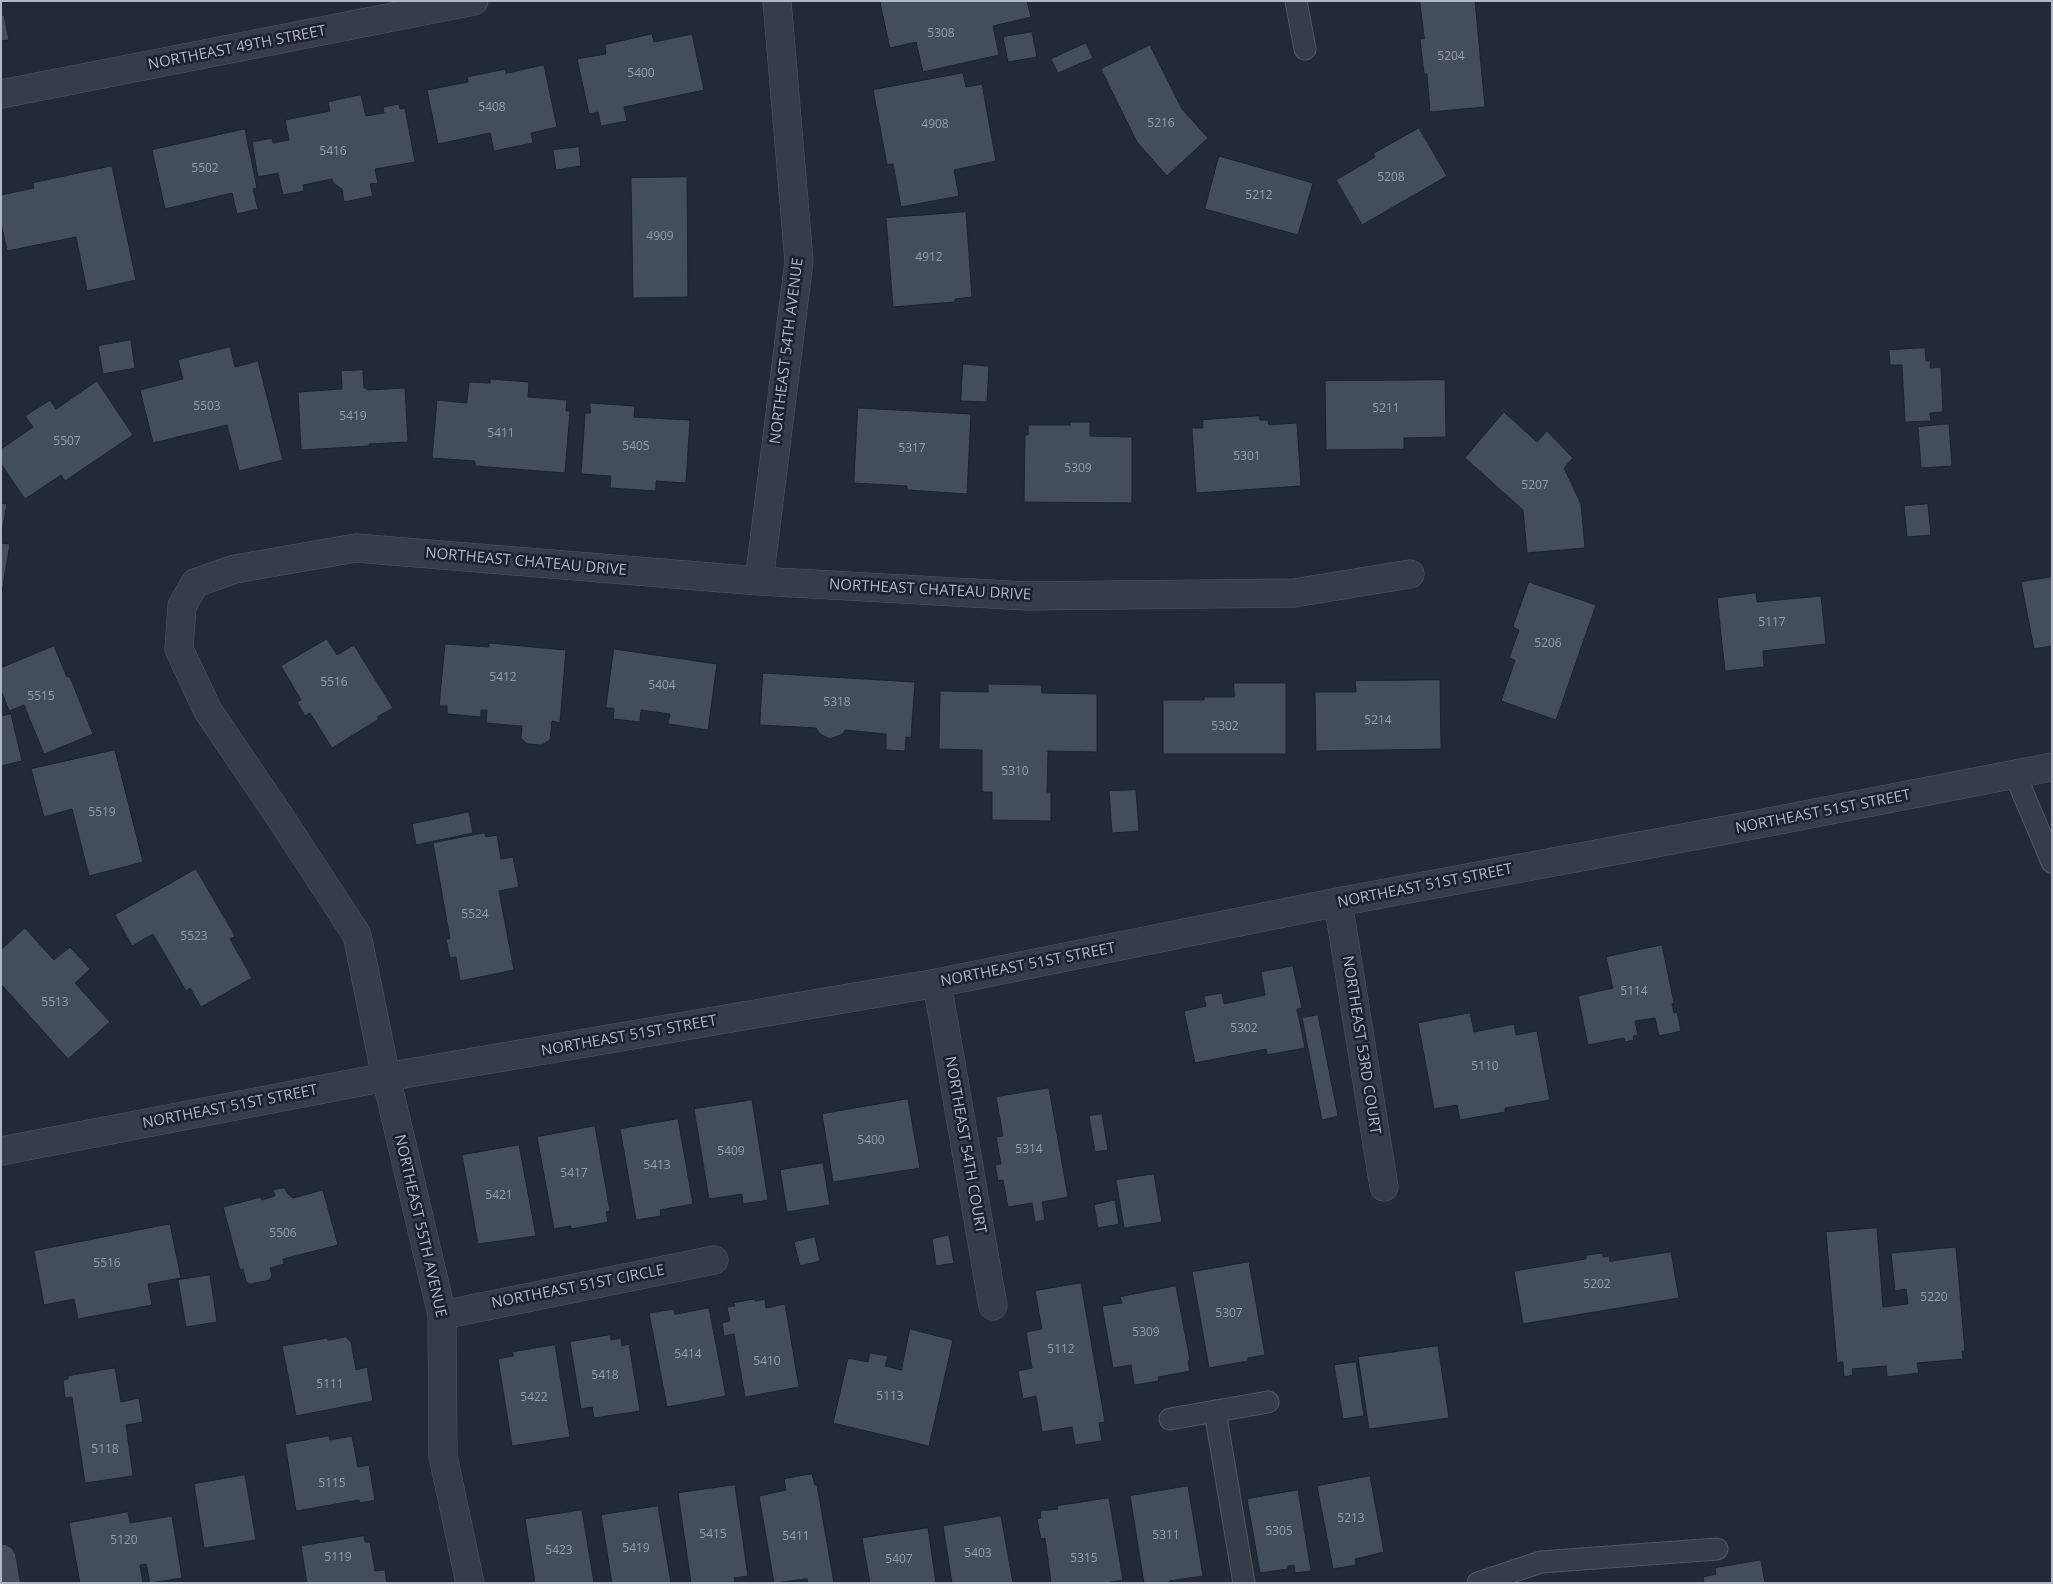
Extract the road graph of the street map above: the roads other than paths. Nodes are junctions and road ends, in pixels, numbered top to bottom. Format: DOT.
graph roads {
  1 [pos="474,1"];
  2 [pos="777,1"];
  3 [pos="1296,1"];
  4 [pos="1306,49"];
  5 [pos="1,94"];
  6 [pos="1410,574"];
  7 [pos="759,581"];
  8 [pos="2052,767"];
  9 [pos="2015,774"];
  10 [pos="2052,862"];
  11 [pos="1338,902"];
  12 [pos="938,983"];
  13 [pos="386,1077"];
  14 [pos="1,1151"];
  15 [pos="1384,1188"];
  16 [pos="714,1260"];
  17 [pos="993,1306"];
  18 [pos="442,1315"];
  19 [pos="1268,1402"];
  20 [pos="1215,1411"];
  21 [pos="1170,1419"];
  22 [pos="1717,1550"];
  23 [pos="1,1560"];
  24 [pos="5,1583"];
  25 [pos="470,1583"];
  26 [pos="1244,1583"];
  27 [pos="1478,1583"];
  1 -- 5 [label="street, NORTHEAST 49TH STREET"];
  2 -- 7 [label="street, NORTHEAST 54TH AVENUE"];
  3 -- 4 [label="lane"];
  6 -- 7 [label="street, NORTHEAST CHATEAU DRIVE"];
  7 -- 13 [label="street, NORTHEAST CHATEAU DRIVE"];
  8 -- 9 [label="street, NORTHEAST 51ST STREET"];
  9 -- 10 [label="lane"];
  9 -- 11 [label="street, NORTHEAST 51ST STREET"];
  11 -- 12 [label="street, NORTHEAST 51ST STREET"];
  11 -- 15 [label="street, NORTHEAST 53RD COURT"];
  12 -- 13 [label="street, NORTHEAST 51ST STREET"];
  12 -- 17 [label="street, NORTHEAST 54TH COURT"];
  13 -- 14 [label="street, NORTHEAST 51ST STREET"];
  13 -- 18 [label="street, NORTHEAST 55TH AVENUE"];
  16 -- 18 [label="street, NORTHEAST 51ST CIRCLE"];
  18 -- 25 [label="street, NORTHEAST 55TH AVENUE"];
  19 -- 20 [label="lane"];
  20 -- 21 [label="lane"];
  20 -- 26 [label="lane"];
  22 -- 27 [label="lane"];
  23 -- 24 [label="street"];
}
